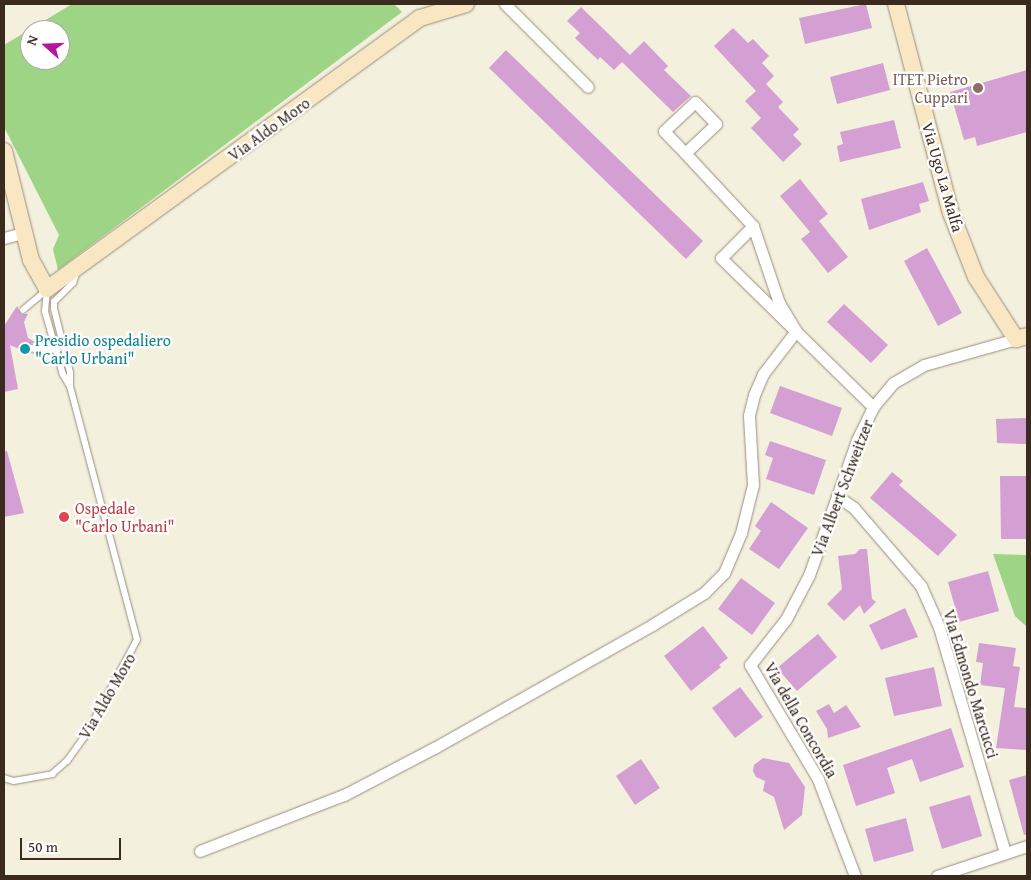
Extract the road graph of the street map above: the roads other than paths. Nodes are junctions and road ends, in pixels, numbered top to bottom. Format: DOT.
graph roads {
  1 [pos="466,4"];
  2 [pos="505,4"];
  3 [pos="896,4"];
  4 [pos="588,87"];
  5 [pos="4,151"];
  6 [pos="685,153"];
  7 [pos="753,226"];
  8 [pos="26,232"];
  9 [pos="4,238"];
  10 [pos="78,268"];
  11 [pos="47,289"];
  12 [pos="23,310"];
  13 [pos="796,331"];
  14 [pos="1022,338"];
  15 [pos="31,348"];
  16 [pos="64,348"];
  17 [pos="56,350"];
  18 [pos="70,387"];
  19 [pos="873,407"];
  20 [pos="837,496"];
  21 [pos="750,665"];
  22 [pos="4,778"];
  23 [pos="1027,846"];
  24 [pos="200,851"];
  25 [pos="1005,853"];
  26 [pos="855,876"];
  27 [pos="937,876"];
  1 -- 10 [label="street, Via Aldo Moro"];
  2 -- 4 [label="street"];
  3 -- 14 [label="street, Via Ugo La Malfa"];
  5 -- 8 [label="street"];
  6 -- 6 [label="street"];
  6 -- 7 [label="street"];
  7 -- 13 [label="street"];
  7 -- 13 [label="street"];
  8 -- 9 [label="street"];
  8 -- 11 [label="street"];
  10 -- 11 [label="street, Via Aldo Moro"];
  10 -- 16 [label="lane, Via Aldo Moro"];
  11 -- 12 [label="lane"];
  11 -- 17 [label="lane, Via Aldo Moro"];
  13 -- 19 [label="street"];
  13 -- 24 [label="street"];
  14 -- 19 [label="street, Via Albert Schweitzer"];
  15 -- 17 [label="lane"];
  16 -- 17 [label="lane"];
  16 -- 18 [label="lane, Via Aldo Moro"];
  17 -- 18 [label="lane, Via Aldo Moro"];
  18 -- 22 [label="lane, Via Aldo Moro"];
  19 -- 20 [label="street, Via Albert Schweitzer"];
  20 -- 21 [label="street, Via Albert Schweitzer"];
  20 -- 25 [label="street, Via Edmondo Marcucci"];
  21 -- 26 [label="street, Via della Concordia"];
  23 -- 25 [label="street"];
  25 -- 27 [label="street"];
}
